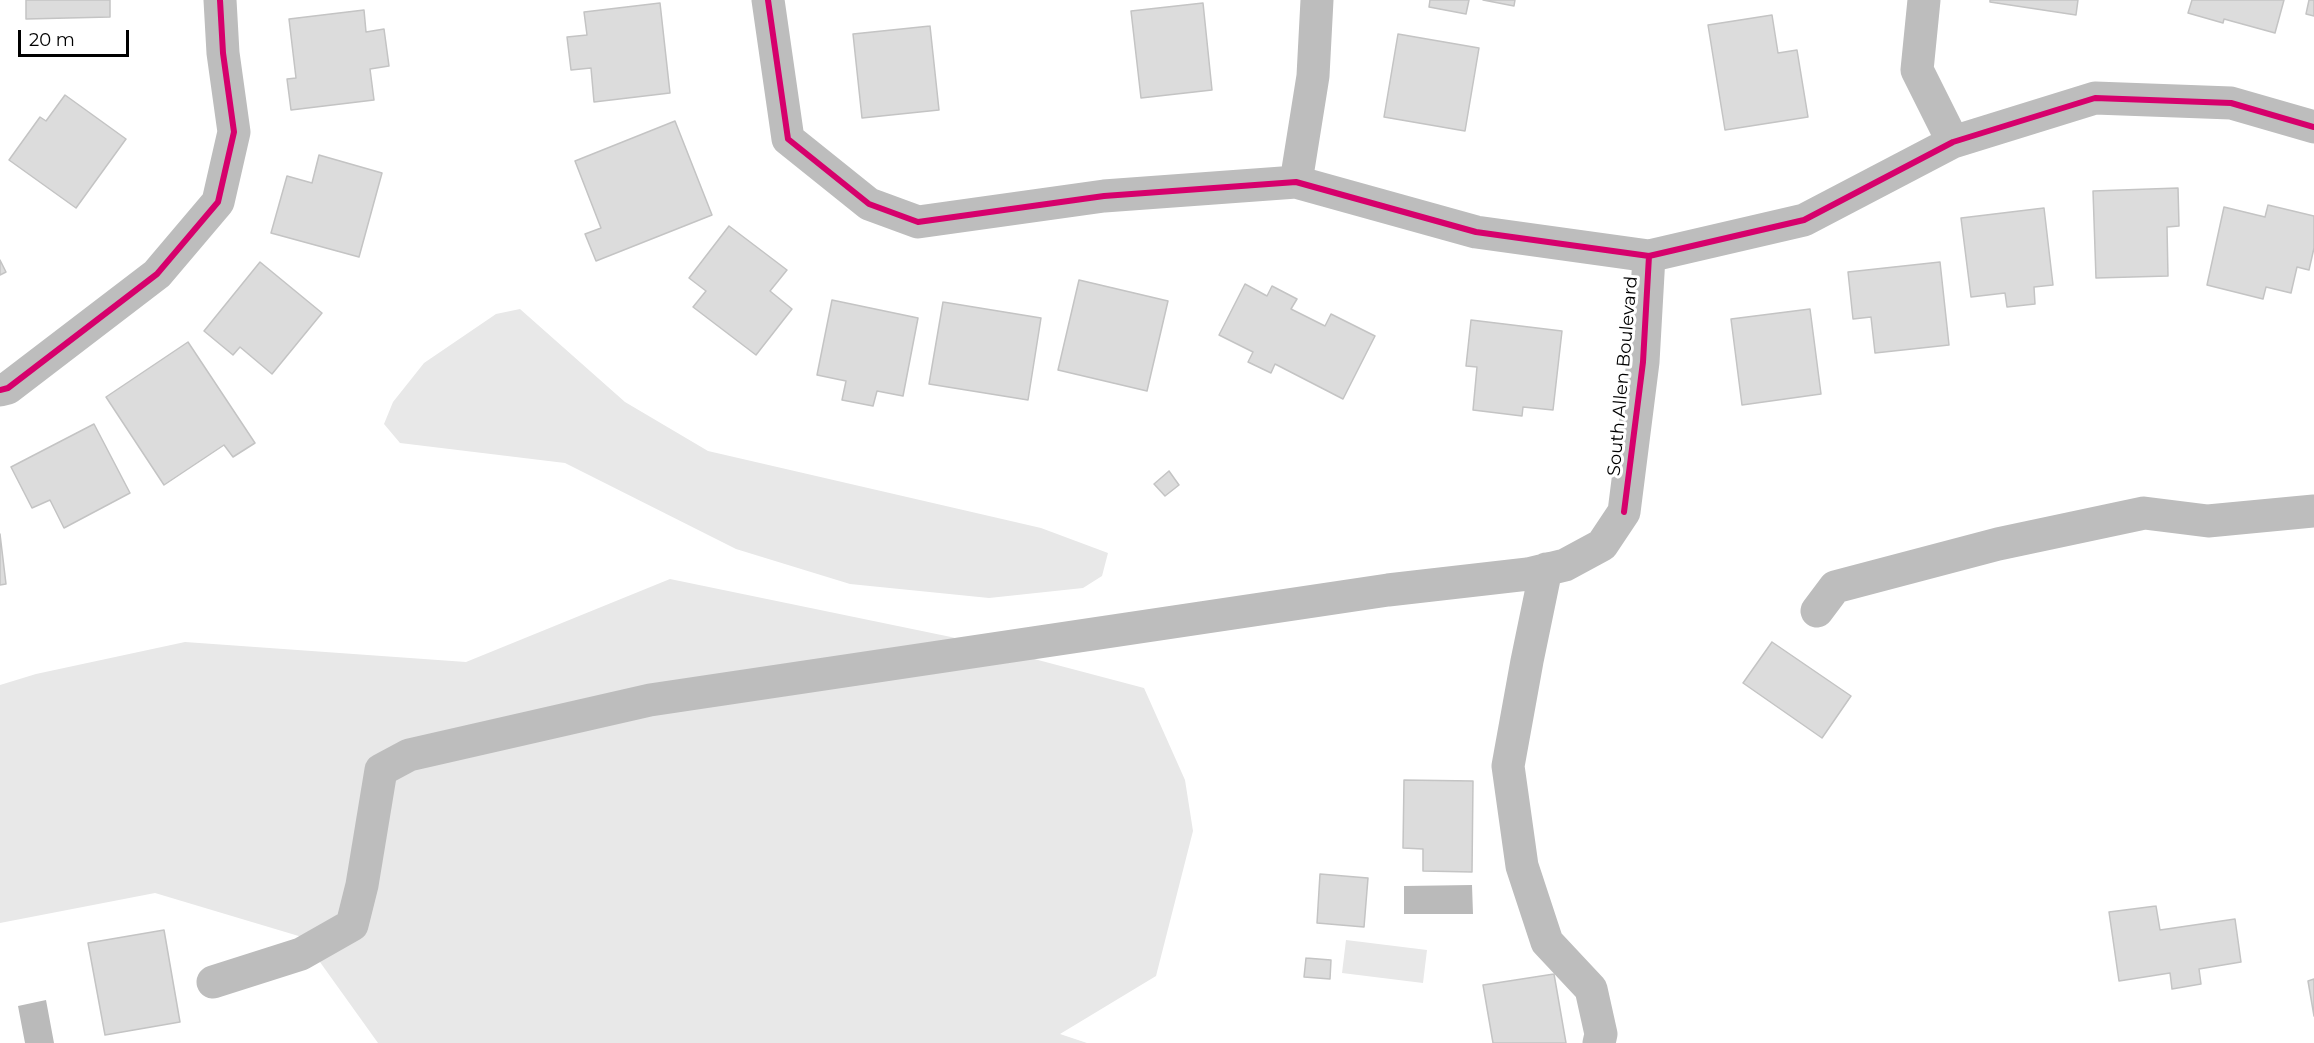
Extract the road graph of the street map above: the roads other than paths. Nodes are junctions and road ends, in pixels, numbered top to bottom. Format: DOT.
graph roads {
  1 [pos="220,0"];
  2 [pos="768,0"];
  3 [pos="1317,0"];
  4 [pos="1924,0"];
  5 [pos="2314,127"];
  6 [pos="1953,142"];
  7 [pos="1296,182"];
  8 [pos="1649,256"];
  9 [pos="0,390"];
  10 [pos="2314,512"];
  11 [pos="1546,569"];
  12 [pos="1817,612"];
  13 [pos="213,982"];
  14 [pos="1599,1043"];
  1 -- 9 [label="street"];
  2 -- 7 [label="street"];
  3 -- 7 [label="street"];
  4 -- 6 [label="street"];
  5 -- 6 [label="street, South Allen Boulevard"];
  6 -- 8 [label="street, South Allen Boulevard"];
  7 -- 8 [label="street"];
  8 -- 11 [label="street, South Allen Boulevard"];
  10 -- 12 [label="street"];
  11 -- 13 [label="street"];
  11 -- 14 [label="street"];
}
